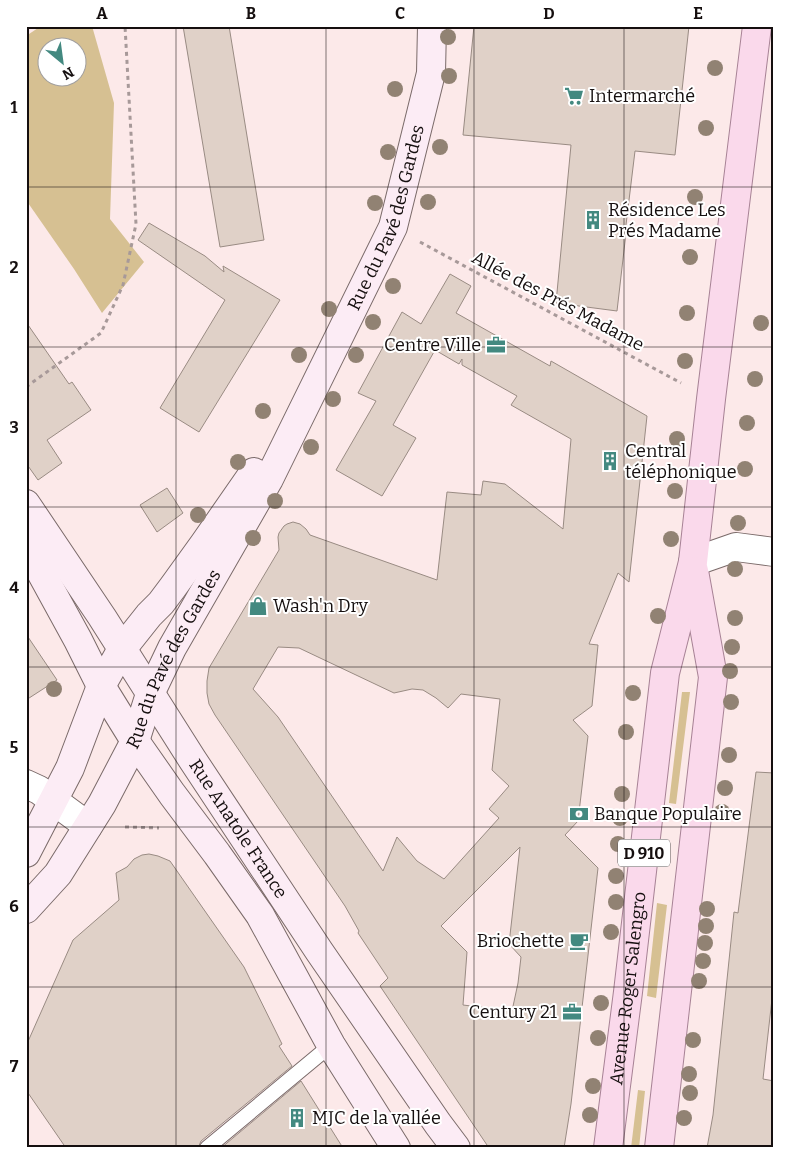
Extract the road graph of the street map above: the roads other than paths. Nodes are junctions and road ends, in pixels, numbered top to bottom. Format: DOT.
graph roads {
  1 [pos="432,26"];
  2 [pos="757,26"];
  3 [pos="307,400"];
  4 [pos="26,504"];
  5 [pos="26,545"];
  6 [pos="774,552"];
  7 [pos="693,562"];
  8 [pos="122,649"];
  9 [pos="102,686"];
  10 [pos="150,694"];
  11 [pos="135,741"];
  12 [pos="26,784"];
  13 [pos="53,801"];
  14 [pos="95,815"];
  15 [pos="26,853"];
  16 [pos="26,909"];
  17 [pos="331,1045"];
  18 [pos="437,1136"];
  19 [pos="207,1148"];
  20 [pos="396,1148"];
  21 [pos="456,1148"];
  22 [pos="608,1148"];
  23 [pos="658,1148"];
  1 -- 3 [label="main road, Rue du Pavé des Gardes"];
  2 -- 7 [label="main road, Avenue Roger Salengro / D 910"];
  3 -- 8 [label="main road, Rue du Pavé des Gardes"];
  3 -- 10 [label="main road, Rue du Pavé des Gardes"];
  4 -- 8 [label="main road, Rue Anatole France"];
  5 -- 9 [label="main road, Rue Anatole France"];
  6 -- 7 [label="street"];
  7 -- 22 [label="main road, Avenue Roger Salengro / D 910"];
  7 -- 23 [label="main road, Avenue Roger Salengro / D 910"];
  8 -- 9 [label="main road, Rue du Pavé des Gardes"];
  8 -- 10 [label="main road, Rue Anatole France"];
  9 -- 11 [label="main road, Rue Anatole France"];
  9 -- 13 [label="main road, Rue du Pavé des Gardes"];
  10 -- 11 [label="main road, Rue du Pavé des Gardes"];
  10 -- 18 [label="main road, Rue Anatole France"];
  11 -- 14 [label="main road, Rue du Pavé des Gardes"];
  11 -- 17 [label="main road, Rue Anatole France"];
  12 -- 13 [label="street"];
  13 -- 14 [label="street"];
  13 -- 15 [label="main road, Rue du Pavé des Gardes"];
  14 -- 16 [label="main road, Rue du Pavé des Gardes"];
  17 -- 19 [label="lane"];
  17 -- 20 [label="main road, Rue Anatole France"];
  18 -- 21 [label="main road, Rue Anatole France"];
}
